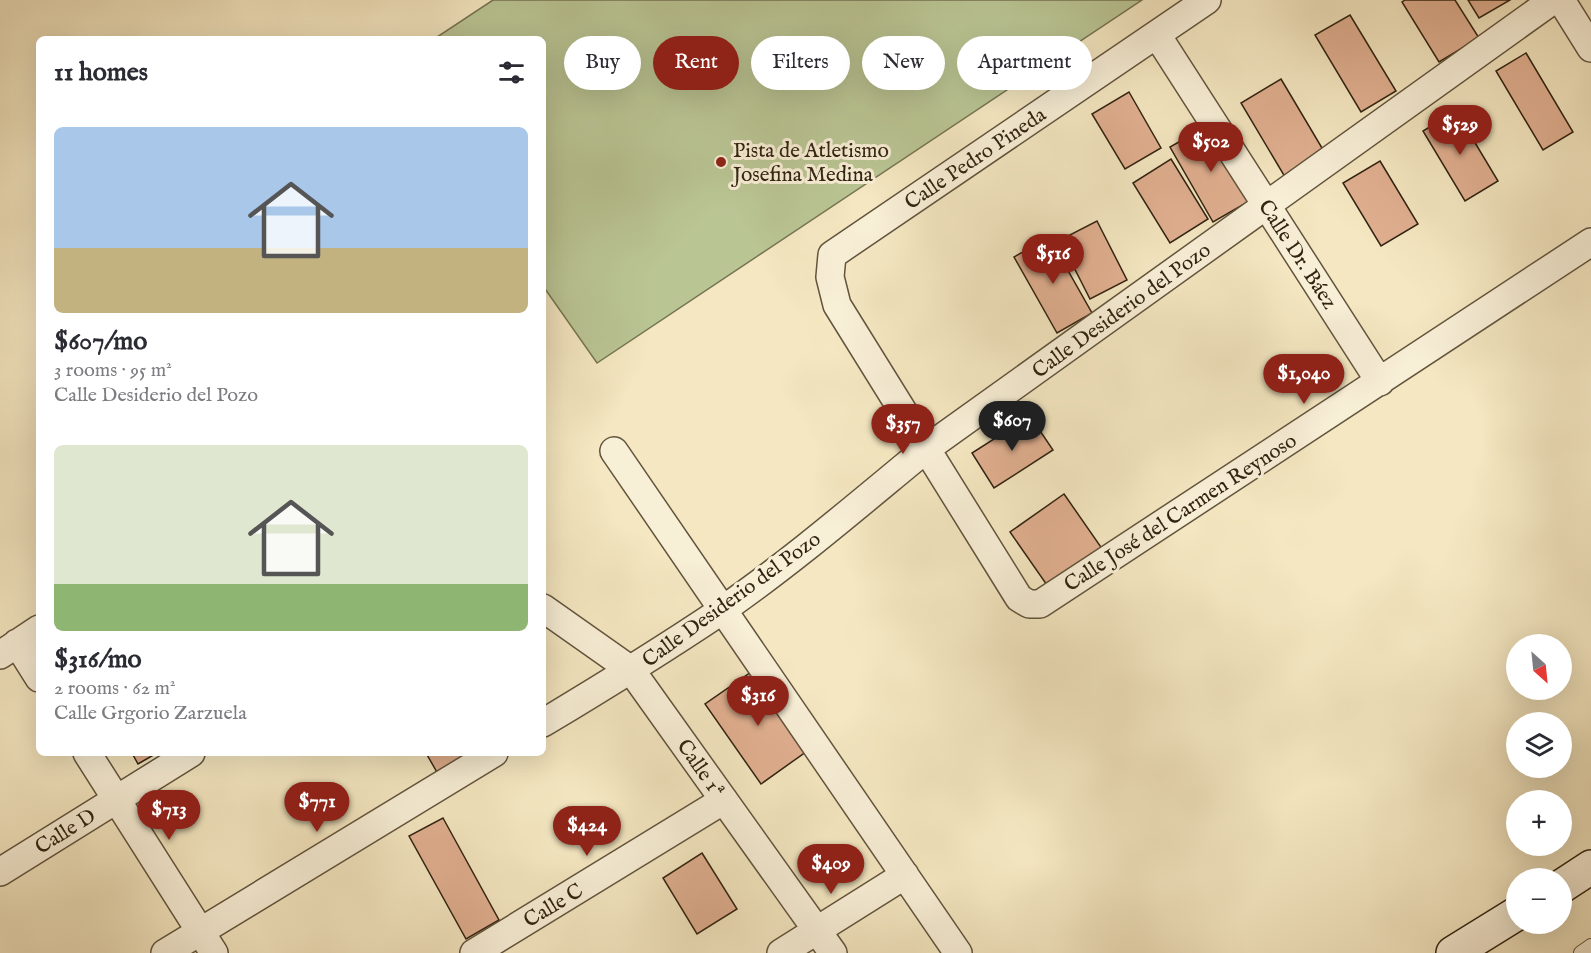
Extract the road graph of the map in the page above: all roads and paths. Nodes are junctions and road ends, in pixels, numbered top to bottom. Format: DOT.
graph roads {
  1 [pos="1207,0"];
  2 [pos="1553,0"];
  3 [pos="1561,0"];
  4 [pos="1157,35"];
  5 [pos="1591,48"];
  6 [pos="1267,205"];
  7 [pos="1591,242"];
  8 [pos="1380,382"];
  9 [pos="926,449"];
  10 [pos="614,451"];
  11 [pos="723,609"];
  12 [pos="546,610"];
  13 [pos="19,642"];
  14 [pos="631,670"];
  15 [pos="36,673"];
  16 [pos="546,721"];
  17 [pos="89,756"];
  18 [pos="186,756"];
  19 [pos="489,756"];
  20 [pos="116,798"];
  21 [pos="724,800"];
  22 [pos="1591,867"];
  23 [pos="0,872"];
  24 [pos="905,875"];
  25 [pos="1572,879"];
  26 [pos="1506,920"];
  27 [pos="817,931"];
  28 [pos="207,942"];
  29 [pos="1591,946"];
  30 [pos="165,953"];
  31 [pos="474,953"];
  32 [pos="781,953"];
  33 [pos="833,953"];
  34 [pos="958,953"];
  35 [pos="1453,953"];
  36 [pos="1581,953"];
  1 -- 4 [label="street, Calle Pedro Pineda"];
  2 -- 6 [label="street, Calle Desiderio del Pozo"];
  3 -- 5 [label="street"];
  4 -- 6 [label="street, Calle Dr. Báez"];
  4 -- 9 [label="street, Calle Pedro Pineda"];
  6 -- 8 [label="street, Calle Dr. Báez"];
  6 -- 9 [label="street, Calle Desiderio del Pozo"];
  7 -- 8 [label="street, Calle José del Carmen Reynoso"];
  8 -- 9 [label="street, Calle José del Carmen Reynoso"];
  9 -- 11 [label="street, Calle Desiderio del Pozo"];
  10 -- 11 [label="street"];
  11 -- 14 [label="street, Calle Desiderio del Pozo"];
  11 -- 24 [label="street"];
  12 -- 14 [label="street, Calle 1ª"];
  13 -- 15 [label="street"];
  14 -- 16 [label="street, Calle Desiderio del Pozo"];
  14 -- 21 [label="street, Calle 1ª"];
  17 -- 20 [label="street"];
  18 -- 20 [label="street, Calle D"];
  19 -- 28 [label="street"];
  20 -- 23 [label="street, Calle D"];
  20 -- 28 [label="street"];
  21 -- 27 [label="street, Calle 1ª"];
  21 -- 31 [label="street, Calle C"];
  22 -- 25 [label="main road"];
  24 -- 27 [label="street"];
  24 -- 34 [label="street"];
  26 -- 35 [label="main road"];
  27 -- 32 [label="street"];
  27 -- 33 [label="street, Calle 1ª"];
  28 -- 30 [label="street"];
  29 -- 36 [label="lane"];
}
